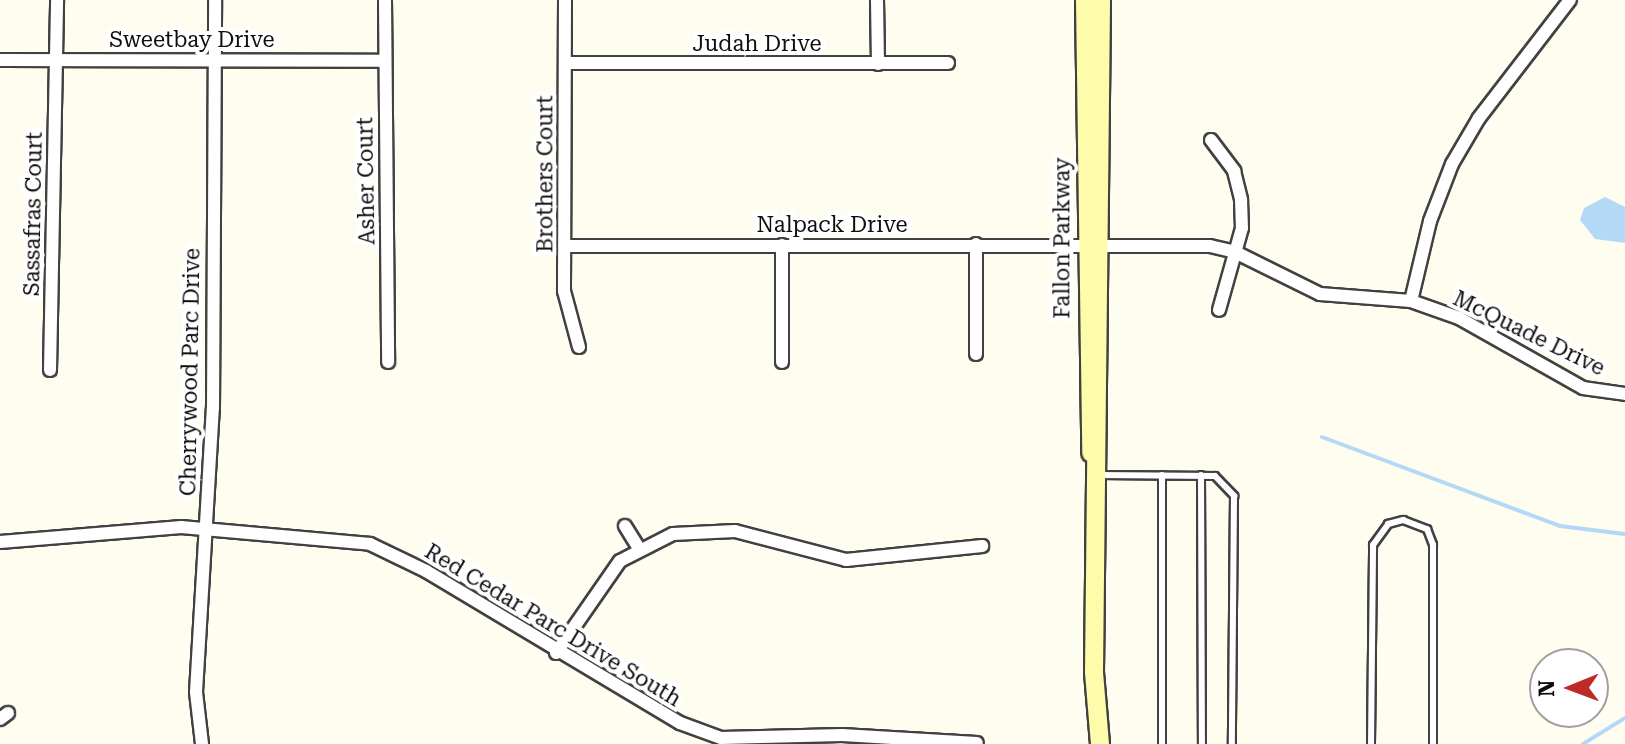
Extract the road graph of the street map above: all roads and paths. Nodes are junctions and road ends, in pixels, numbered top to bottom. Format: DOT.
graph roads {
  1 [pos="57,0"];
  2 [pos="215,0"];
  3 [pos="385,0"];
  4 [pos="565,0"];
  5 [pos="877,0"];
  6 [pos="1085,0"];
  7 [pos="1101,0"];
  8 [pos="1570,0"];
  9 [pos="56,59"];
  10 [pos="0,60"];
  11 [pos="215,61"];
  12 [pos="384,61"];
  13 [pos="566,63"];
  14 [pos="948,63"];
  15 [pos="878,64"];
  16 [pos="1211,140"];
  17 [pos="976,244"];
  18 [pos="782,245"];
  19 [pos="1093,245"];
  20 [pos="565,246"];
  21 [pos="1235,252"];
  22 [pos="1411,301"];
  23 [pos="1219,310"];
  24 [pos="579,347"];
  25 [pos="976,354"];
  26 [pos="388,362"];
  27 [pos="782,362"];
  28 [pos="50,370"];
  29 [pos="1625,394"];
  30 [pos="1095,475"];
  31 [pos="1162,475"];
  32 [pos="1201,475"];
  33 [pos="625,526"];
  34 [pos="206,531"];
  35 [pos="0,542"];
  36 [pos="982,546"];
  37 [pos="639,548"];
  38 [pos="556,653"];
  39 [pos="977,743"];
  40 [pos="202,744"];
  41 [pos="1100,744"];
  42 [pos="1162,744"];
  43 [pos="1202,744"];
  44 [pos="1232,744"];
  45 [pos="1371,744"];
  46 [pos="1433,744"];
  1 -- 9 [label="street, Sassafras Court"];
  2 -- 11 [label="street, Cherrywood Parc Drive"];
  3 -- 12 [label="street, Asher Court"];
  4 -- 13 [label="street, Brothers Court"];
  5 -- 15 [label="street"];
  6 -- 19 [label="street, Fallon Parkway"];
  7 -- 19 [label="street, Fallon Parkway"];
  8 -- 22 [label="street"];
  9 -- 10 [label="street, Sweetbay Drive"];
  9 -- 11 [label="street, Sweetbay Drive"];
  9 -- 28 [label="street, Sassafras Court"];
  11 -- 12 [label="street, Sweetbay Drive"];
  11 -- 34 [label="street, Cherrywood Parc Drive"];
  12 -- 26 [label="street, Asher Court"];
  13 -- 15 [label="street, Judah Drive"];
  13 -- 20 [label="street, Brothers Court"];
  14 -- 15 [label="street, Judah Drive"];
  16 -- 21 [label="street"];
  17 -- 18 [label="street, Nalpack Drive"];
  17 -- 19 [label="street, Nalpack Drive"];
  17 -- 25 [label="street"];
  18 -- 20 [label="street, Nalpack Drive"];
  18 -- 27 [label="street"];
  19 -- 21 [label="street, McQuade Drive"];
  19 -- 30 [label="street, Fallon Parkway"];
  20 -- 24 [label="street, Brothers Court"];
  21 -- 22 [label="street, McQuade Drive"];
  21 -- 23 [label="street"];
  22 -- 29 [label="street, McQuade Drive"];
  30 -- 31 [label="lane"];
  30 -- 41 [label="street, Fallon Parkway"];
  31 -- 32 [label="lane"];
  31 -- 42 [label="lane"];
  32 -- 43 [label="lane"];
  32 -- 44 [label="lane"];
  33 -- 37 [label="street"];
  34 -- 35 [label="street, Red Cedar Parc Drive South"];
  34 -- 38 [label="street, Red Cedar Parc Drive South"];
  34 -- 40 [label="street, Cherrywood Parc Drive"];
  36 -- 37 [label="street"];
  37 -- 38 [label="street"];
  38 -- 39 [label="street, Red Cedar Parc Drive South"];
  45 -- 46 [label="lane"];
}
